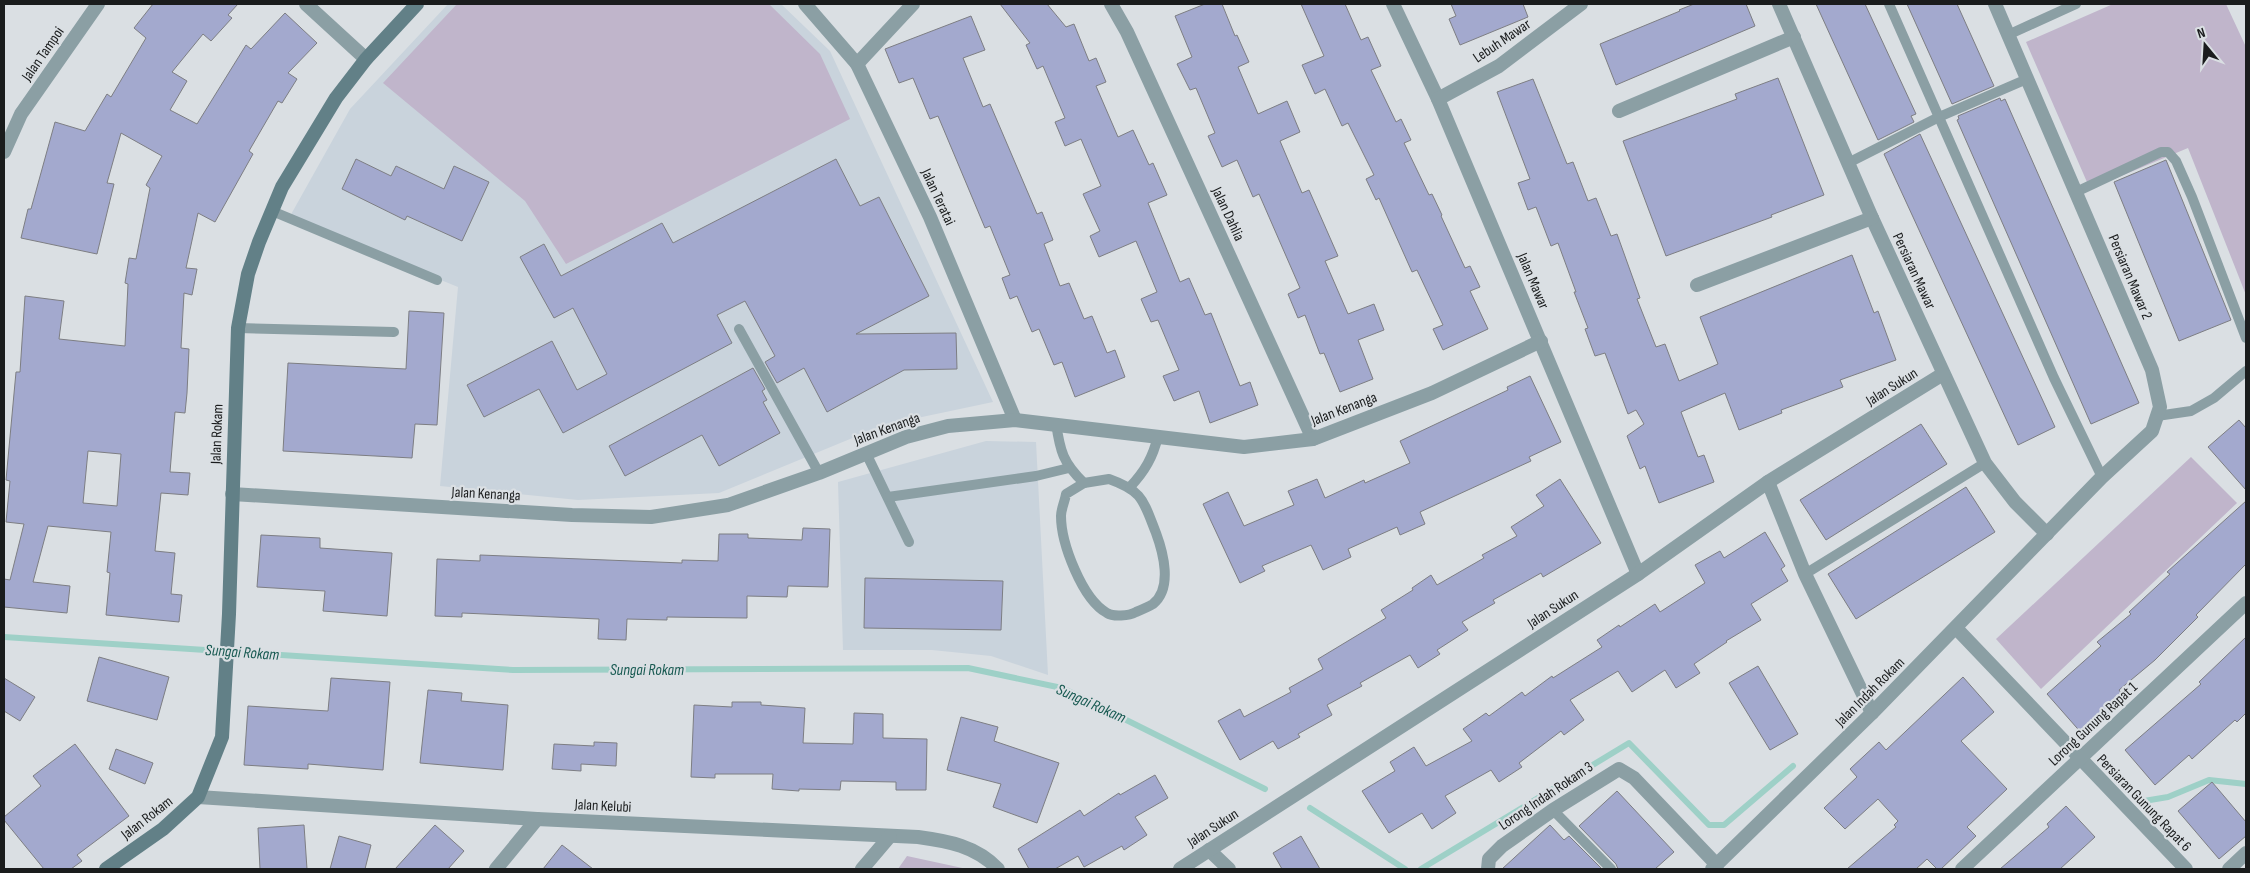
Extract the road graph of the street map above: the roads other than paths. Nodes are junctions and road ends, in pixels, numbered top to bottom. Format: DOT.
graph roads {
  1 [pos="98,4"];
  2 [pos="306,4"];
  3 [pos="417,4"];
  4 [pos="805,4"];
  5 [pos="913,4"];
  6 [pos="1111,4"];
  7 [pos="1393,4"];
  8 [pos="1580,4"];
  9 [pos="1779,4"];
  10 [pos="1889,4"];
  11 [pos="1995,4"];
  12 [pos="2076,4"];
  13 [pos="2010,34"];
  14 [pos="1794,37"];
  15 [pos="366,59"];
  16 [pos="857,64"];
  17 [pos="2028,79"];
  18 [pos="1438,99"];
  19 [pos="1619,111"];
  20 [pos="1939,118"];
  21 [pos="4,152"];
  22 [pos="1848,163"];
  23 [pos="2076,192"];
  24 [pos="272,210"];
  25 [pos="1872,218"];
  26 [pos="436,280"];
  27 [pos="1697,285"];
  28 [pos="238,328"];
  29 [pos="739,330"];
  30 [pos="394,332"];
  31 [pos="2246,338"];
  32 [pos="1541,341"];
  33 [pos="2246,371"];
  34 [pos="1943,374"];
  35 [pos="2157,416"];
  36 [pos="1015,420"];
  37 [pos="1056,423"];
  38 [pos="1158,436"];
  39 [pos="1313,439"];
  40 [pos="866,454"];
  41 [pos="1985,463"];
  42 [pos="1069,468"];
  43 [pos="819,473"];
  44 [pos="2102,477"];
  45 [pos="1084,482"];
  46 [pos="1768,482"];
  47 [pos="1130,487"];
  48 [pos="232,494"];
  49 [pos="888,497"];
  50 [pos="2047,534"];
  51 [pos="909,542"];
  52 [pos="1638,574"];
  53 [pos="1805,574"];
  54 [pos="2246,603"];
  55 [pos="1956,628"];
  56 [pos="1872,714"];
  57 [pos="2080,759"];
  58 [pos="198,797"];
  59 [pos="1553,810"];
  60 [pos="537,819"];
  61 [pos="890,836"];
  62 [pos="1209,850"];
  63 [pos="2246,853"];
  64 [pos="1714,867"];
  65 [pos="106,869"];
  66 [pos="496,869"];
  67 [pos="862,869"];
  68 [pos="998,869"];
  69 [pos="1180,869"];
  70 [pos="1229,869"];
  71 [pos="1488,869"];
  72 [pos="1611,869"];
  73 [pos="1962,869"];
  74 [pos="2186,869"];
  75 [pos="2229,869"];
  1 -- 21 [label="street, Jalan Tampoi"];
  2 -- 15 [label="street"];
  3 -- 15 [label="main road, Jalan Rokam"];
  4 -- 16 [label="street, Jalan Teratai"];
  5 -- 16 [label="street"];
  6 -- 39 [label="street, Jalan Dahlia"];
  7 -- 18 [label="street, Jalan Mawar"];
  8 -- 18 [label="street, Lebuh Mawar"];
  9 -- 14 [label="street, Persiaran Mawar"];
  10 -- 20 [label="lane"];
  11 -- 13 [label="street, Persiaran Mawar 2"];
  12 -- 13 [label="lane"];
  13 -- 17 [label="street, Persiaran Mawar 2"];
  14 -- 19 [label="street"];
  14 -- 22 [label="street, Persiaran Mawar"];
  15 -- 24 [label="main road, Jalan Rokam"];
  16 -- 36 [label="street, Jalan Teratai"];
  17 -- 20 [label="lane"];
  17 -- 23 [label="street, Persiaran Mawar 2"];
  18 -- 32 [label="street, Jalan Mawar"];
  20 -- 22 [label="lane"];
  20 -- 44 [label="lane"];
  22 -- 25 [label="street, Persiaran Mawar"];
  23 -- 31 [label="lane"];
  23 -- 35 [label="street, Persiaran Mawar 2"];
  24 -- 26 [label="lane"];
  24 -- 28 [label="main road, Jalan Rokam"];
  25 -- 27 [label="street"];
  25 -- 34 [label="street, Persiaran Mawar"];
  28 -- 30 [label="lane"];
  28 -- 48 [label="main road, Jalan Rokam"];
  29 -- 43 [label="lane"];
  32 -- 39 [label="street, Jalan Kenanga"];
  32 -- 52 [label="street, Jalan Mawar"];
  33 -- 35 [label="lane"];
  34 -- 41 [label="street, Persiaran Mawar"];
  34 -- 46 [label="street, Jalan Sukun"];
  35 -- 44 [label="street, Persiaran Mawar 2"];
  36 -- 37 [label="street, Jalan Kenanga"];
  36 -- 40 [label="street, Jalan Kenanga"];
  37 -- 38 [label="street, Jalan Kenanga"];
  37 -- 42 [label="lane"];
  38 -- 39 [label="street, Jalan Kenanga"];
  38 -- 47 [label="lane"];
  40 -- 43 [label="street, Jalan Kenanga"];
  40 -- 49 [label="lane"];
  41 -- 50 [label="street, Persiaran Mawar"];
  41 -- 53 [label="lane"];
  42 -- 45 [label="lane"];
  42 -- 49 [label="lane"];
  43 -- 48 [label="street, Jalan Kenanga"];
  44 -- 50 [label="street, Persiaran Mawar 2"];
  45 -- 47 [label="lane"];
  45 -- 47 [label="lane"];
  46 -- 52 [label="street, Jalan Sukun"];
  46 -- 53 [label="street"];
  48 -- 58 [label="main road, Jalan Rokam"];
  49 -- 51 [label="lane"];
  50 -- 55 [label="street, Jalan Indah Rokam"];
  52 -- 62 [label="street, Jalan Sukun"];
  53 -- 56 [label="street"];
  54 -- 57 [label="street, Lorong Gunung Rapat 1"];
  55 -- 56 [label="street, Jalan Indah Rokam"];
  55 -- 57 [label="street, Persiaran Gunung Rapat 6"];
  56 -- 64 [label="street, Jalan Indah Rokam"];
  57 -- 73 [label="street, Lorong Gunung Rapat 1"];
  57 -- 74 [label="street, Persiaran Gunung Rapat 6"];
  58 -- 60 [label="street, Jalan Kelubi"];
  58 -- 65 [label="main road, Jalan Rokam"];
  59 -- 64 [label="street, Lorong Indah Rokam 3"];
  59 -- 71 [label="street, Lorong Indah Rokam 3"];
  59 -- 72 [label="lane"];
  60 -- 61 [label="street, Jalan Kelubi"];
  60 -- 66 [label="street"];
  61 -- 67 [label="street"];
  61 -- 68 [label="street, Jalan Kelubi"];
  62 -- 69 [label="street, Jalan Sukun"];
  62 -- 70 [label="street"];
  63 -- 75 [label="street"];
}
